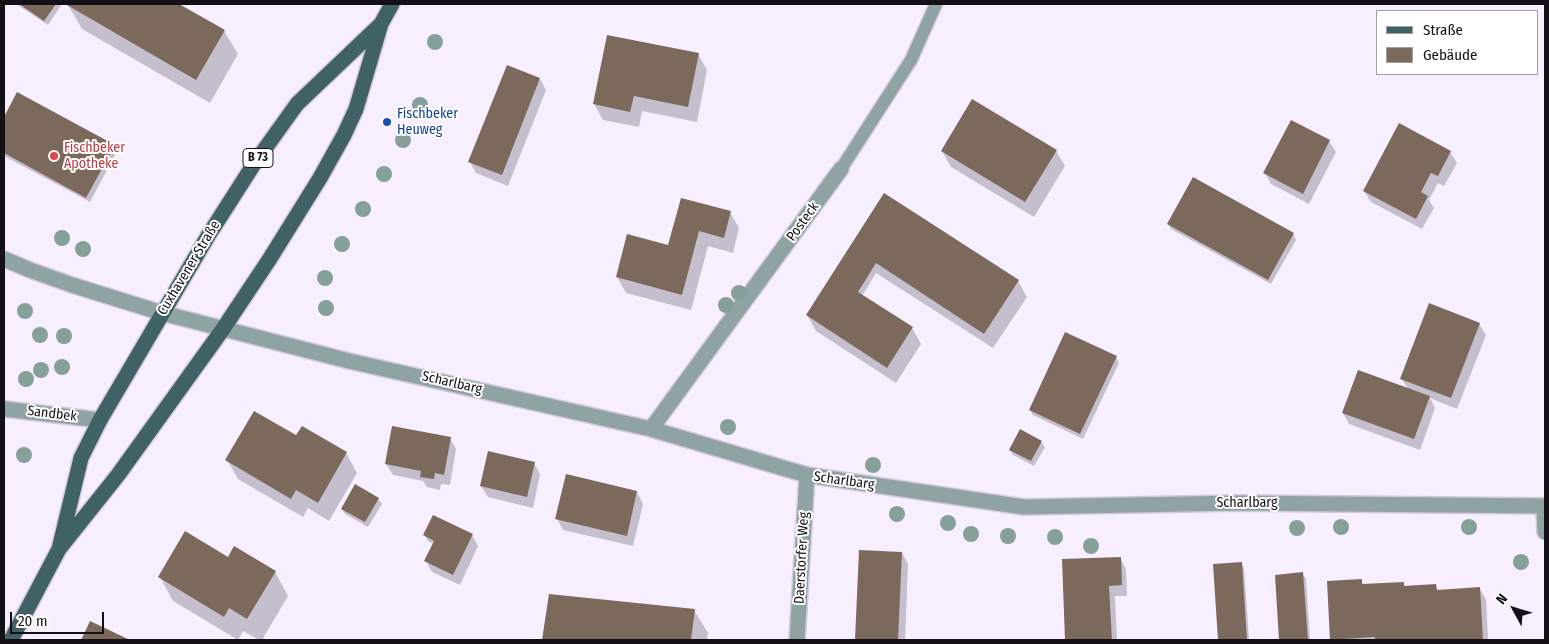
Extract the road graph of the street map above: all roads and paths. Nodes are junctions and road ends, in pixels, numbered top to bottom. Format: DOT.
graph roads {
  1 [pos="392,4"];
  2 [pos="936,4"];
  3 [pos="381,24"];
  4 [pos="841,169"];
  5 [pos="4,259"];
  6 [pos="162,313"];
  7 [pos="223,329"];
  8 [pos="4,409"];
  9 [pos="100,420"];
  10 [pos="651,429"];
  11 [pos="807,475"];
  12 [pos="1545,506"];
  13 [pos="1545,532"];
  14 [pos="59,549"];
  15 [pos="11,640"];
  16 [pos="797,640"];
  1 -- 3 [label="main road, Cuxhavener Straße / B 73"];
  2 -- 4 [label="lane, Posteck"];
  3 -- 6 [label="main road, Cuxhavener Straße / B 73"];
  3 -- 7 [label="main road, Cuxhavener Straße / B 73"];
  4 -- 10 [label="street, Posteck"];
  5 -- 6 [label="street"];
  6 -- 7 [label="street, Scharlbarg"];
  6 -- 9 [label="main road, Cuxhavener Straße / B 73"];
  7 -- 10 [label="street, Scharlbarg"];
  7 -- 14 [label="main road, Cuxhavener Straße / B 73"];
  8 -- 9 [label="street, Sandbek"];
  9 -- 14 [label="main road, Cuxhavener Straße / B 73"];
  10 -- 11 [label="street, Scharlbarg"];
  11 -- 12 [label="street, Scharlbarg"];
  11 -- 16 [label="street, Daerstorfer Weg"];
  12 -- 13 [label="street"];
  14 -- 15 [label="main road, Cuxhavener Straße / B 73"];
}
